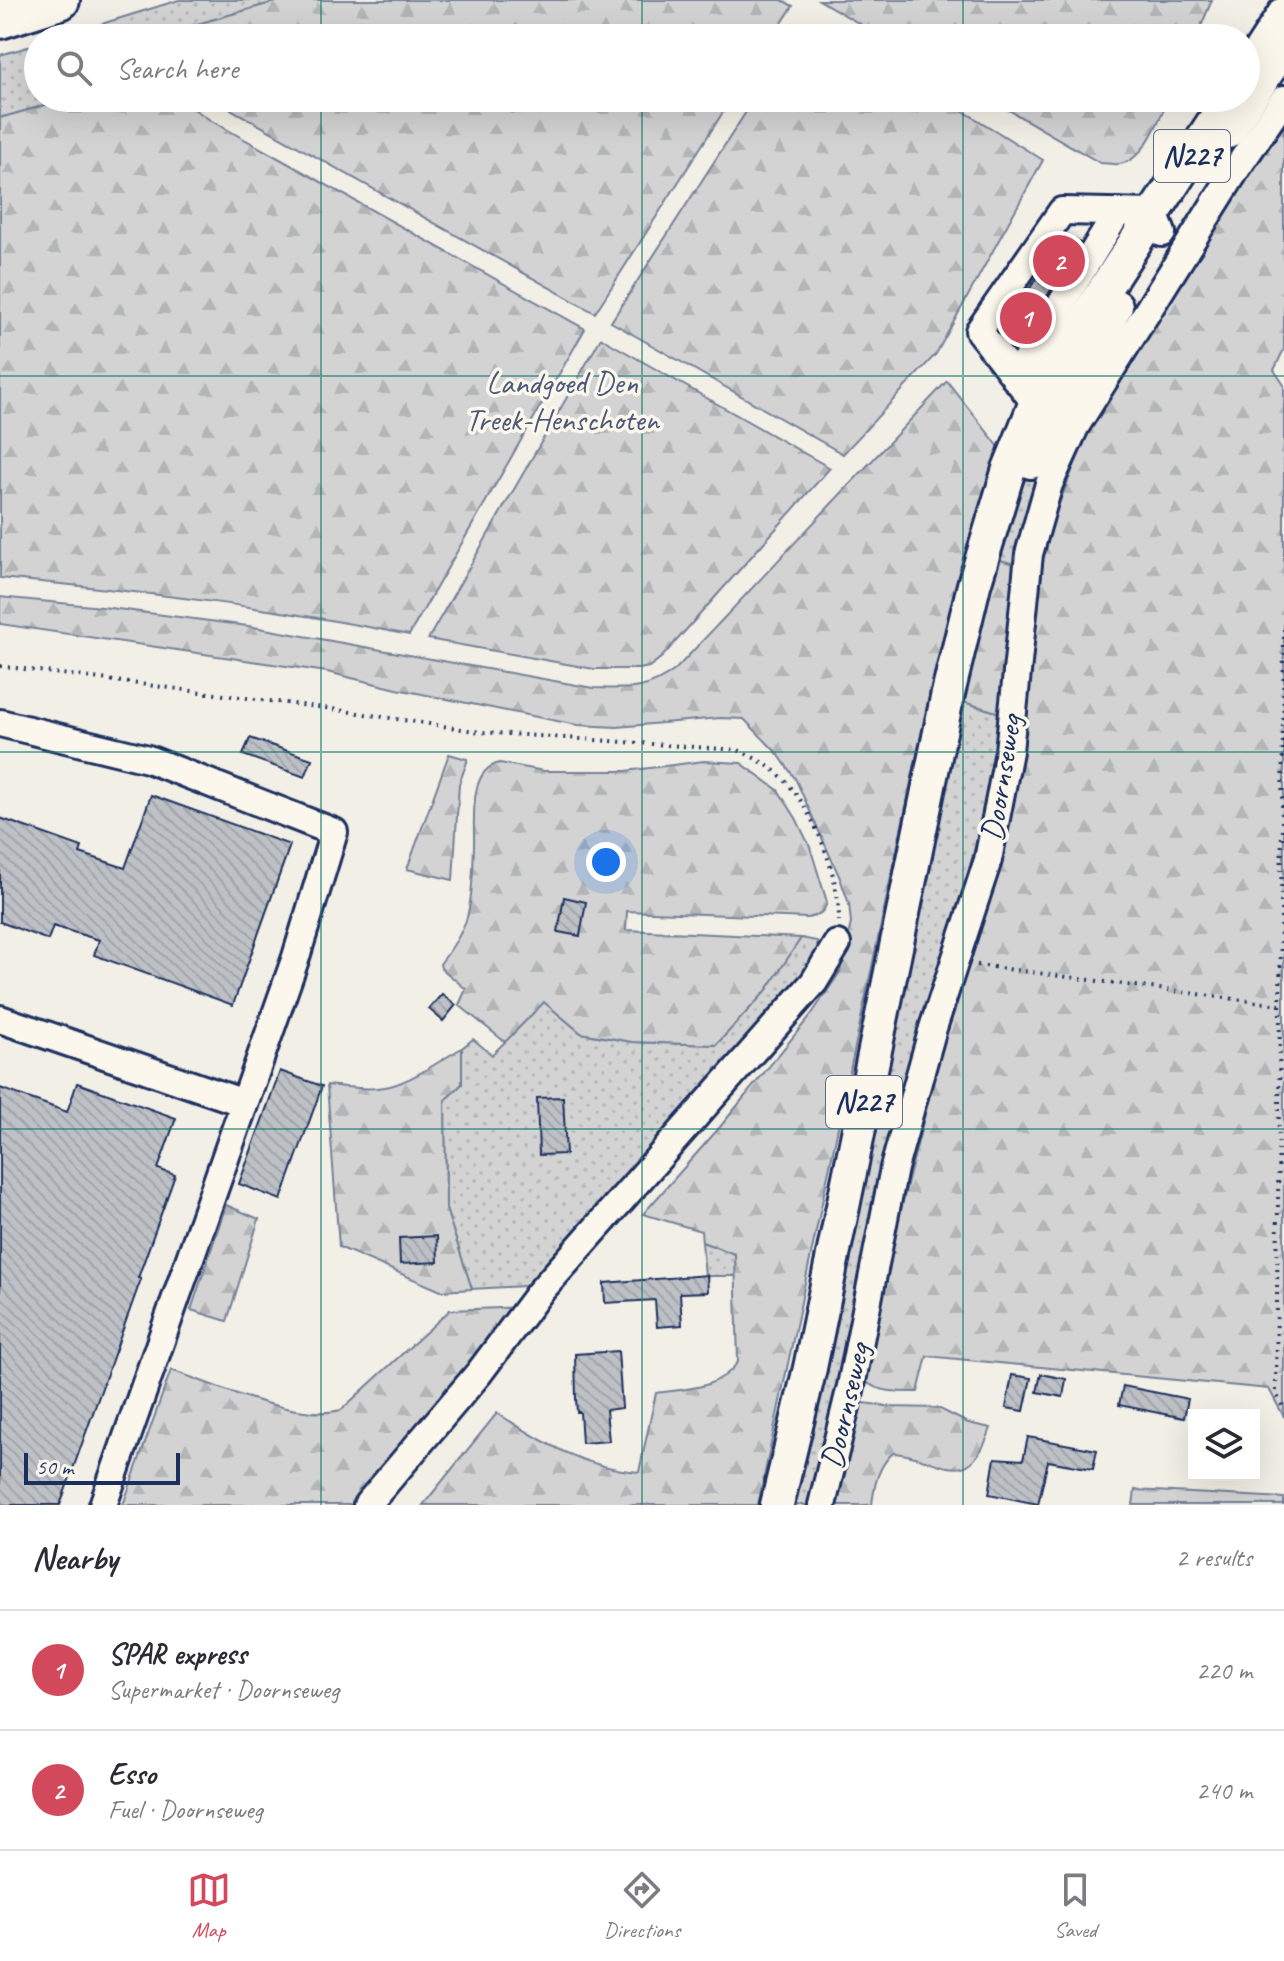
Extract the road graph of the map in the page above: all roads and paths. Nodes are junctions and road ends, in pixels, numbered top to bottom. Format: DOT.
graph roads {
  1 [pos="56,2"];
  2 [pos="1284,14"];
  3 [pos="0,19"];
  4 [pos="1284,47"];
  5 [pos="1260,51"];
  6 [pos="1260,81"];
  7 [pos="1284,99"];
  8 [pos="1221,112"];
  9 [pos="1237,112"];
  10 [pos="1118,212"];
  11 [pos="1158,223"];
  12 [pos="1015,378"];
  13 [pos="1049,404"];
  14 [pos="1284,629"];
  15 [pos="0,666"];
  16 [pos="0,723"];
  17 [pos="837,944"];
  18 [pos="955,962"];
  19 [pos="1280,1005"];
  20 [pos="0,1019"];
  21 [pos="244,1103"];
  22 [pos="1284,1409"];
  23 [pos="103,1505"];
  24 [pos="367,1505"];
  25 [pos="777,1505"];
  26 [pos="822,1505"];
  1 -- 3 [label="highway"];
  2 -- 5 [label="main road"];
  4 -- 6 [label="main road, Doornseweg / N227"];
  7 -- 18 [label="street, Doornseweg"];
  8 -- 11 [label="main road, Doornseweg / N227"];
  9 -- 11 [label="main road, Doornseweg / N227"];
  10 -- 11 [label="street"];
  10 -- 12 [label="street"];
  10 -- 12 [label="street"];
  11 -- 13 [label="main road, Doornseweg / N227"];
  12 -- 13 [label="street"];
  13 -- 25 [label="main road, Doornseweg / N227"];
  14 -- 19 [label="path"];
  15 -- 17 [label="path"];
  16 -- 21 [label="street"];
  17 -- 24 [label="street"];
  18 -- 19 [label="path"];
  18 -- 26 [label="street, Doornseweg"];
  19 -- 22 [label="path"];
  20 -- 21 [label="street"];
  21 -- 23 [label="street"];
}
